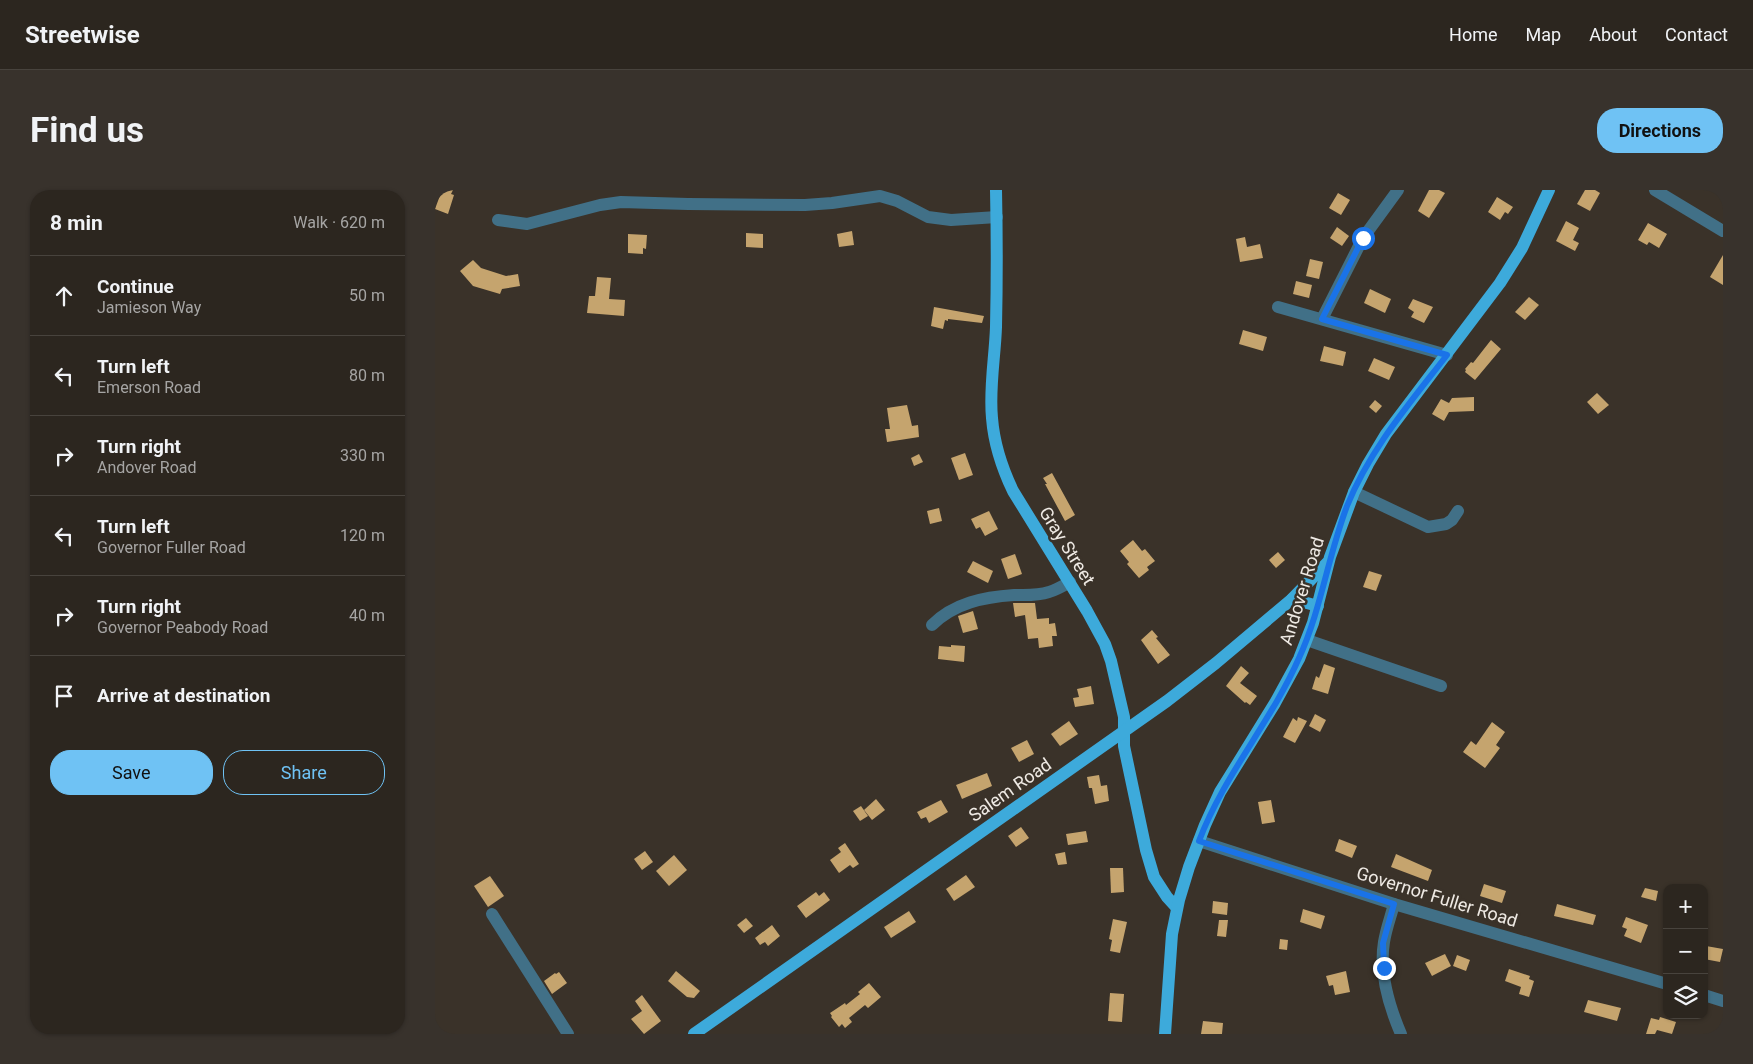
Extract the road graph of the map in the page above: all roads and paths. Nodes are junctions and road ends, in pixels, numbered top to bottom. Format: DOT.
graph roads {
  1 [pos="996,190"];
  2 [pos="1398,190"];
  3 [pos="1549,190"];
  4 [pos="1655,190"];
  5 [pos="997,217"];
  6 [pos="498,220"];
  7 [pos="1723,230"];
  8 [pos="1278,307"];
  9 [pos="1322,319"];
  10 [pos="1447,355"];
  11 [pos="1354,492"];
  12 [pos="1458,511"];
  13 [pos="1330,557"];
  14 [pos="1070,582"];
  15 [pos="1292,599"];
  16 [pos="1318,606"];
  17 [pos="932,625"];
  18 [pos="1307,640"];
  19 [pos="1441,686"];
  20 [pos="1124,733"];
  21 [pos="1199,841"];
  22 [pos="1394,904"];
  23 [pos="1177,908"];
  24 [pos="493,914"];
  25 [pos="1663,983"];
  26 [pos="1708,996"];
  27 [pos="1723,1001"];
  28 [pos="569,1034"];
  29 [pos="694,1034"];
  30 [pos="1165,1034"];
  31 [pos="1401,1034"];
  1 -- 5 [label="main road, Gray Street"];
  2 -- 9 [label="street"];
  3 -- 10 [label="main road, Andover Road"];
  4 -- 7 [label="street"];
  5 -- 6 [label="street"];
  5 -- 14 [label="main road, Gray Street"];
  8 -- 9 [label="street"];
  9 -- 10 [label="street"];
  10 -- 11 [label="main road, Andover Road"];
  11 -- 12 [label="street"];
  11 -- 13 [label="main road, Andover Road"];
  13 -- 15 [label="main road, Salem Road"];
  13 -- 16 [label="main road, Andover Road"];
  14 -- 17 [label="street"];
  14 -- 20 [label="main road, Gray Street"];
  15 -- 16 [label="main road"];
  15 -- 20 [label="main road, Salem Road"];
  16 -- 18 [label="main road, Andover Road"];
  18 -- 19 [label="street"];
  18 -- 21 [label="main road, Andover Road"];
  20 -- 23 [label="main road, Gray Street"];
  20 -- 29 [label="main road, Salem Road"];
  21 -- 22 [label="street, Governor Fuller Road"];
  21 -- 23 [label="main road, Andover Road"];
  22 -- 25 [label="street, Governor Fuller Road"];
  22 -- 31 [label="street"];
  23 -- 30 [label="main road, Andover Road"];
  24 -- 28 [label="street"];
  26 -- 27 [label="street"];
}
